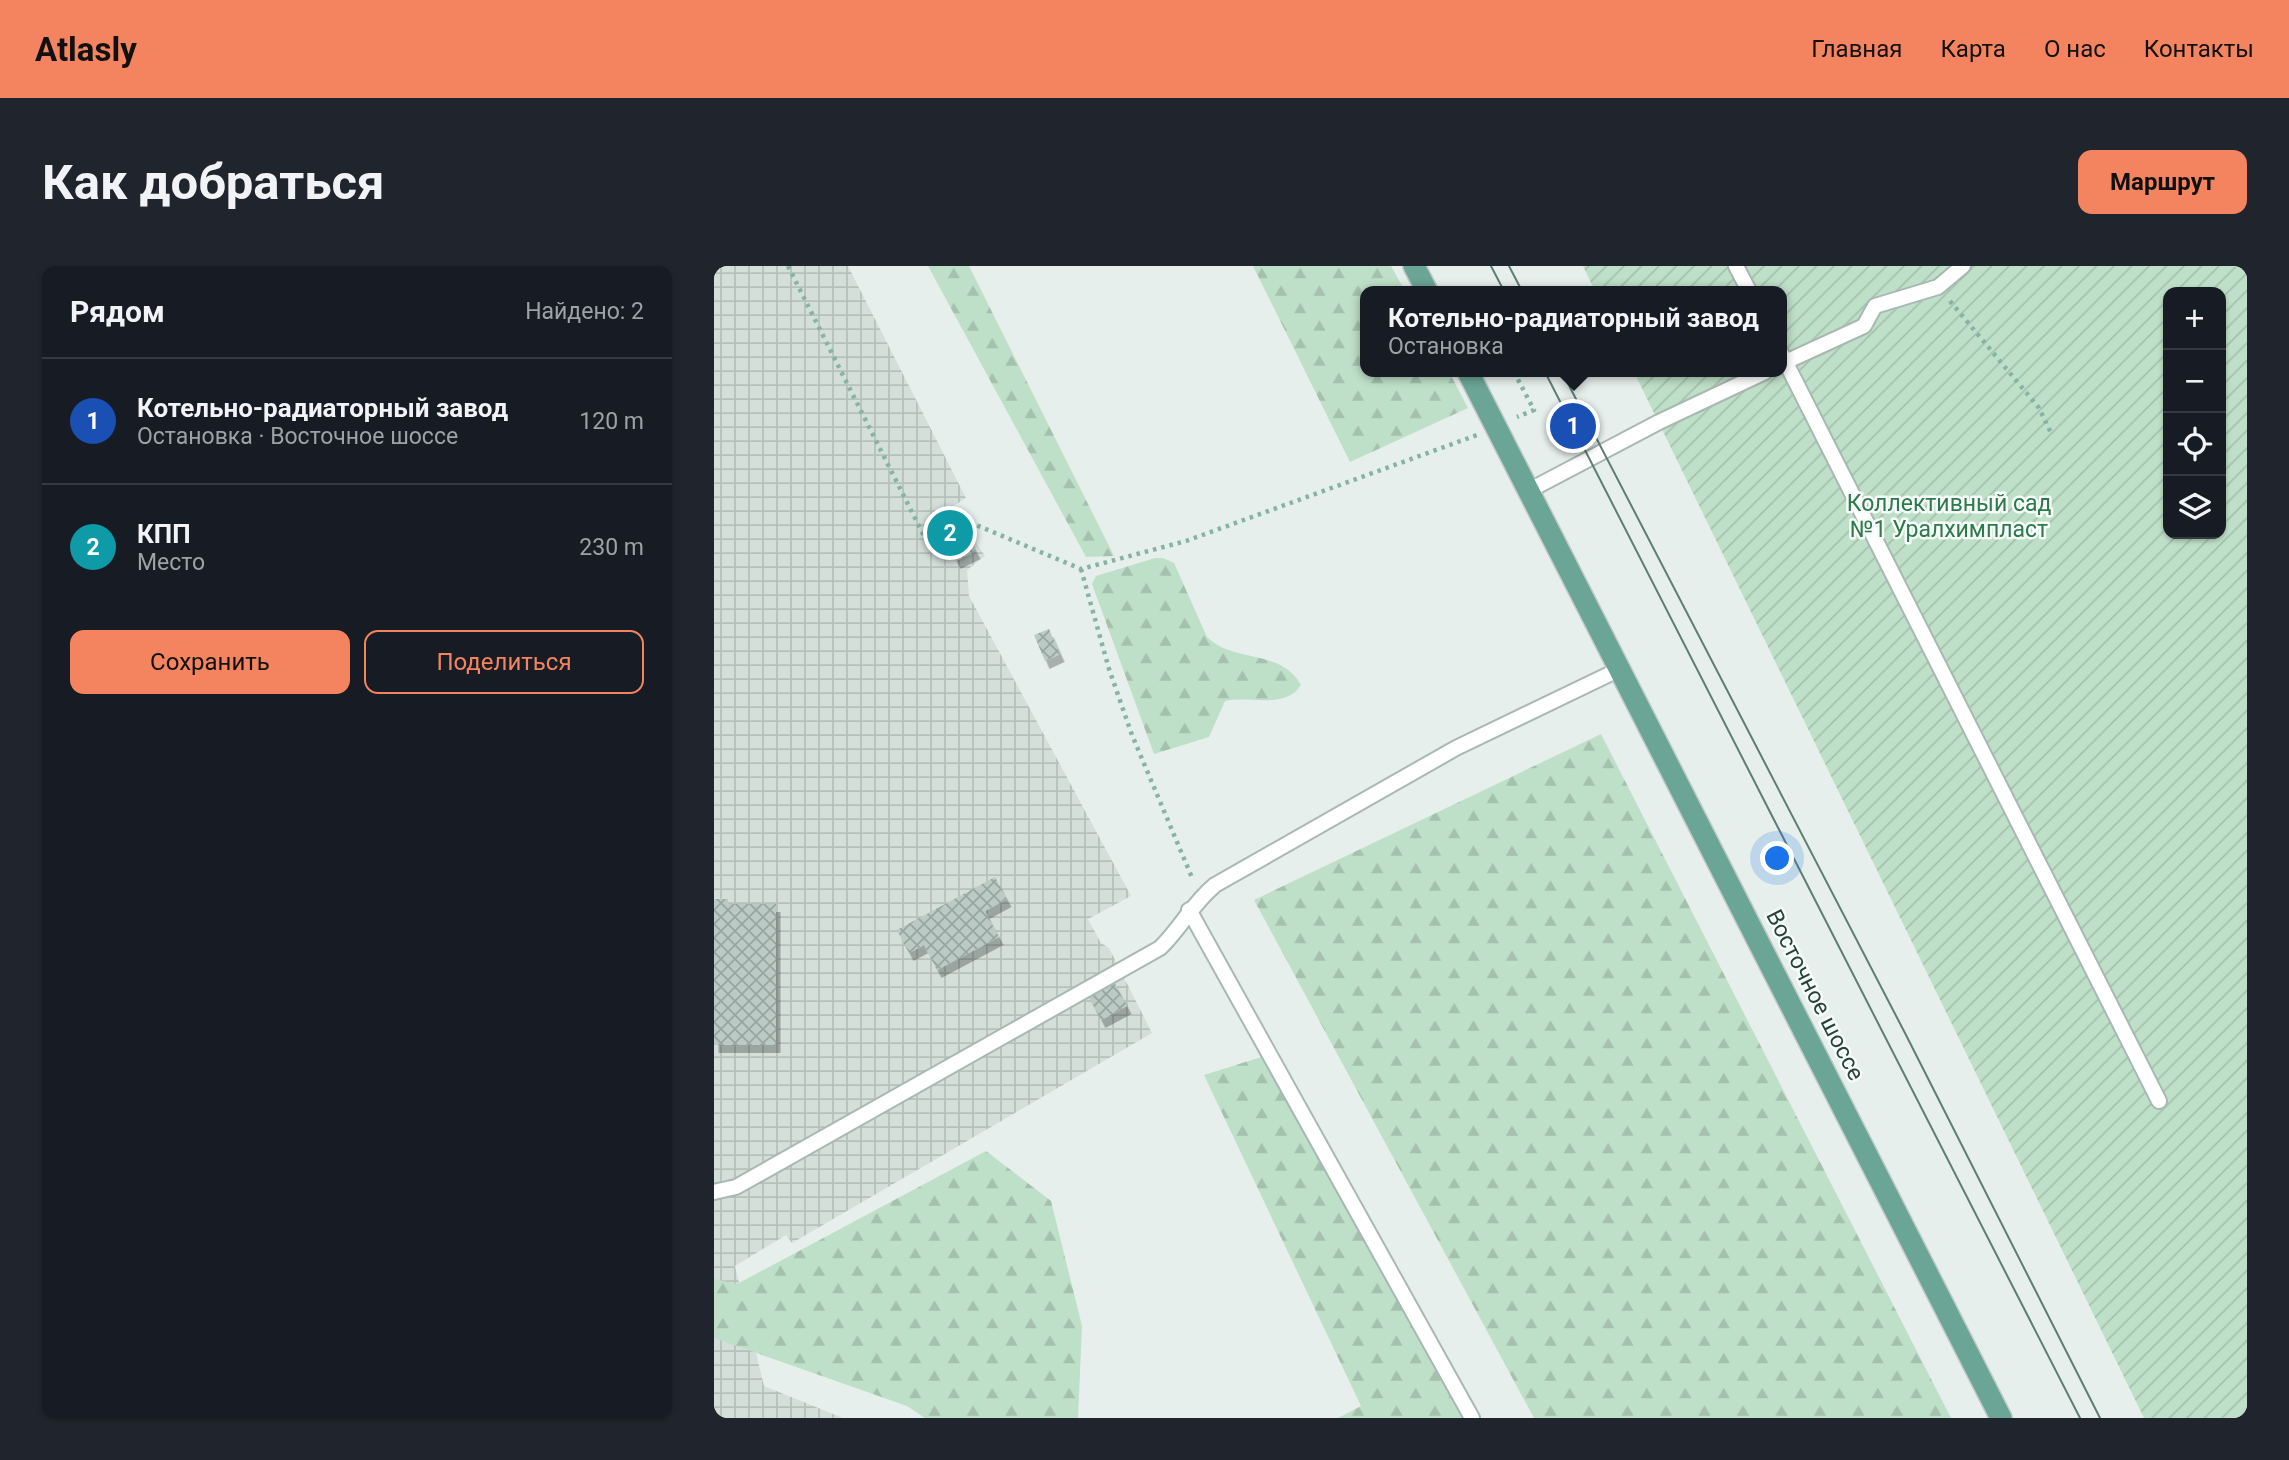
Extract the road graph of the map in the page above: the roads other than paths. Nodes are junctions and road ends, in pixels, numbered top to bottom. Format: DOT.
graph roads {
  1 [pos="1414,266"];
  2 [pos="1736,266"];
  3 [pos="1963,266"];
  4 [pos="1424,286"];
  5 [pos="1746,286"];
  6 [pos="1787,358"];
  7 [pos="1787,368"];
  8 [pos="1471,377"];
  9 [pos="1754,377"];
  10 [pos="1528,491"];
  11 [pos="1620,669"];
  12 [pos="1189,910"];
  13 [pos="2160,1101"];
  14 [pos="714,1192"];
  15 [pos="1472,1418"];
  16 [pos="2001,1418"];
  1 -- 4 [label="main road"];
  2 -- 5 [label="lane"];
  3 -- 6 [label="lane"];
  7 -- 13 [label="lane"];
  8 -- 10 [label="main road, Восточное шоссе"];
  9 -- 10 [label="lane"];
  10 -- 11 [label="main road, Восточное шоссе"];
  11 -- 12 [label="lane"];
  11 -- 16 [label="main road, Восточное шоссе"];
  12 -- 14 [label="lane"];
  12 -- 15 [label="lane"];
}
